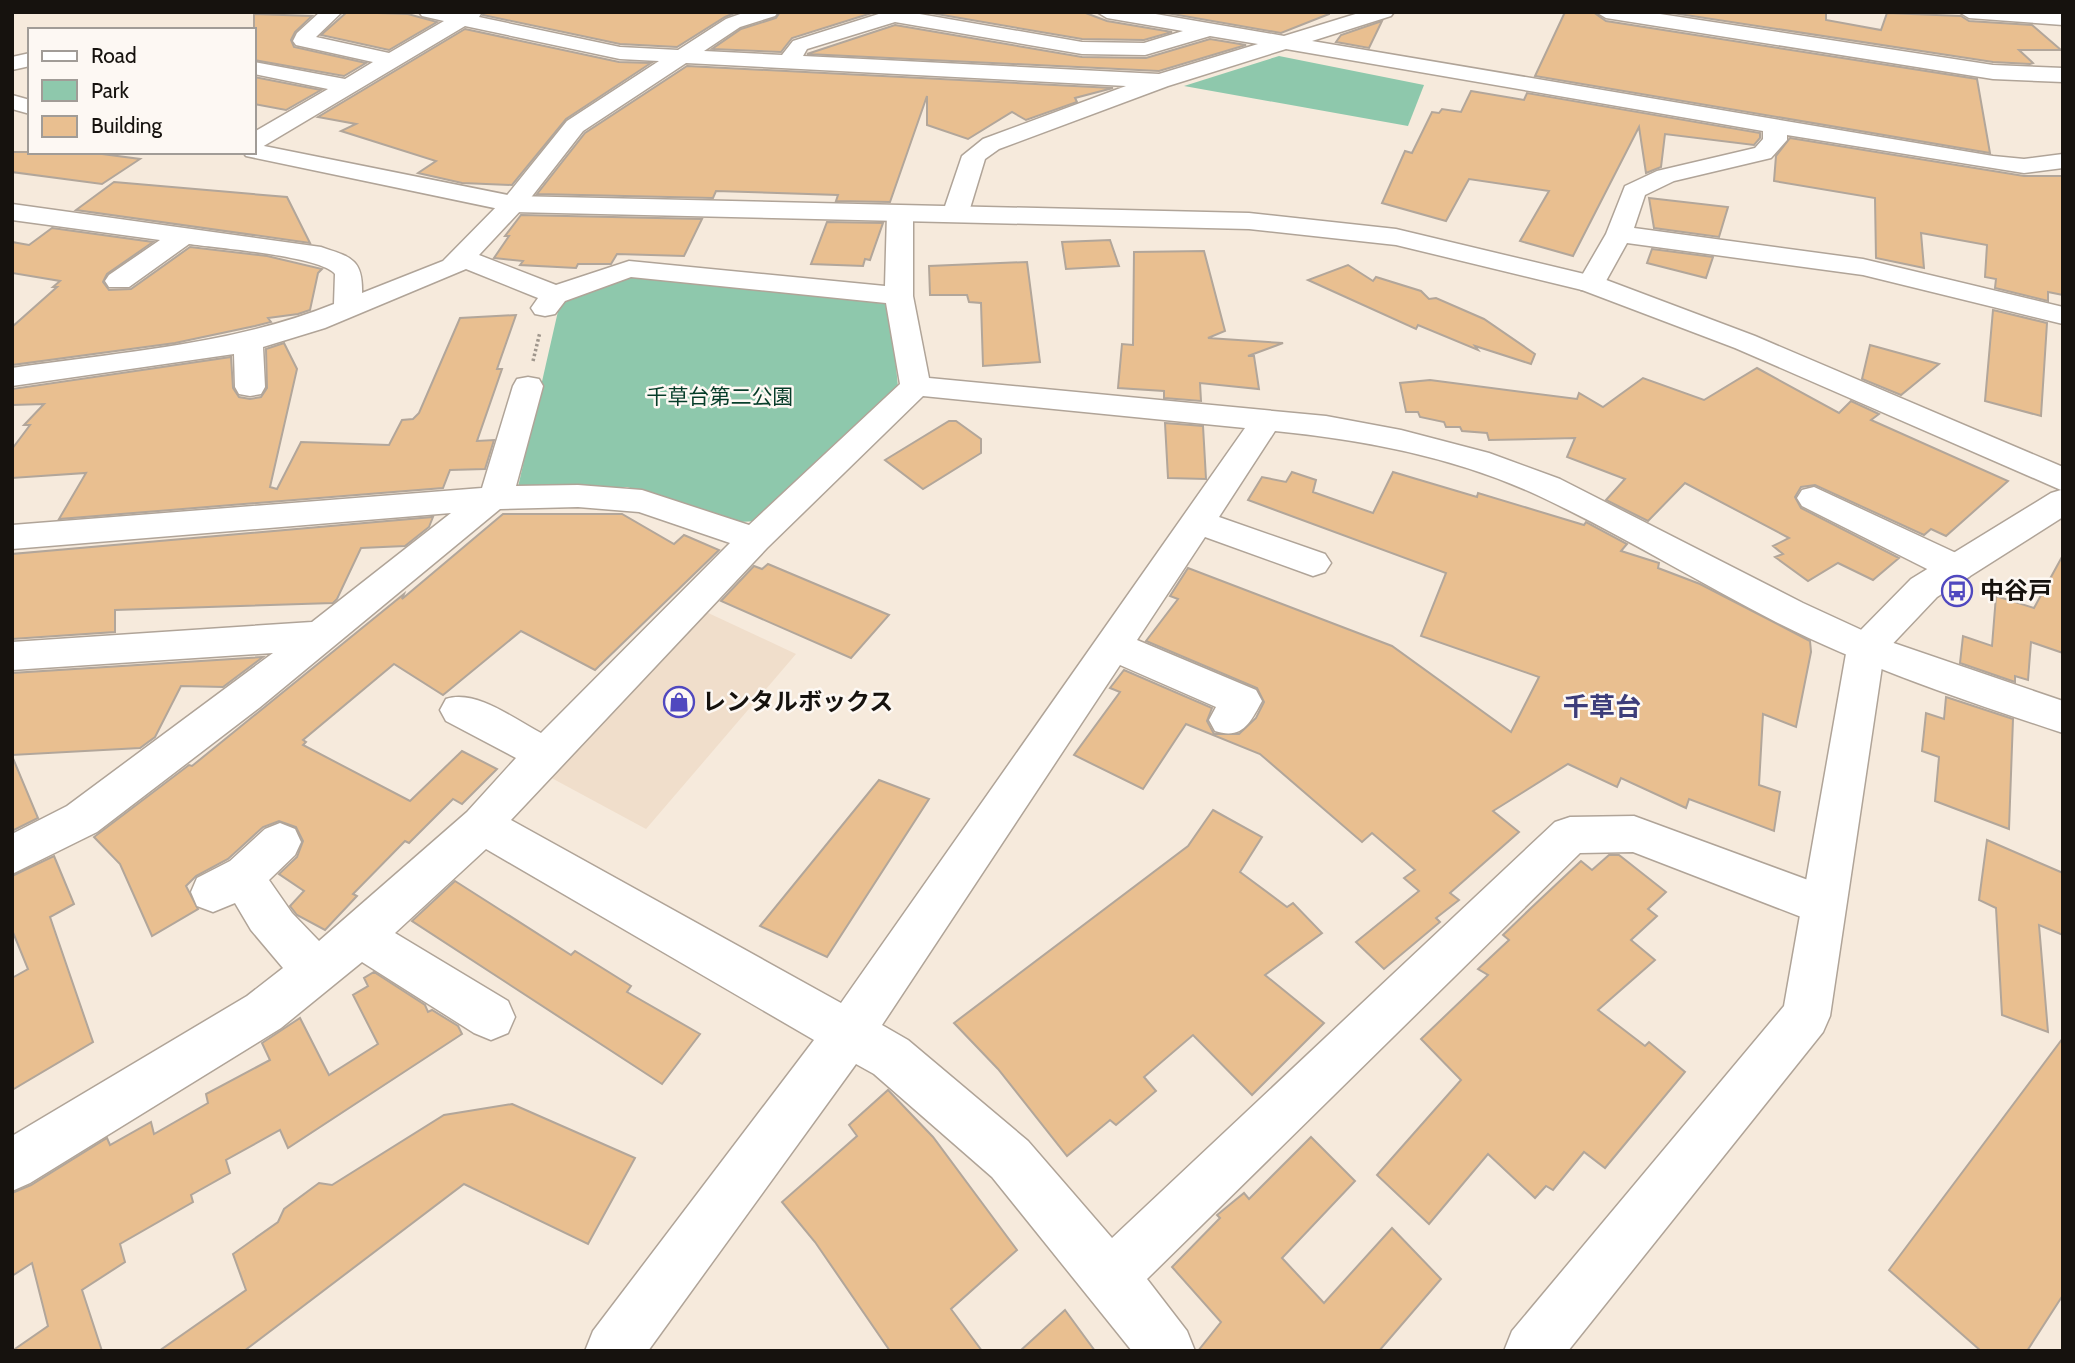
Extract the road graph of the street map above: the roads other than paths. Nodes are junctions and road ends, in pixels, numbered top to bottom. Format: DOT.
graph roads {
  1 [pos="332,12"];
  2 [pos="429,12"];
  3 [pos="768,12"];
  4 [pos="1107,12"];
  5 [pos="1384,12"];
  6 [pos="1606,12"];
  7 [pos="1969,12"];
  8 [pos="1988,13"];
  9 [pos="468,15"];
  10 [pos="940,17"];
  11 [pos="2063,19"];
  12 [pos="1207,29"];
  13 [pos="2012,37"];
  14 [pos="1289,43"];
  15 [pos="683,57"];
  16 [pos="392,60"];
  17 [pos="788,62"];
  18 [pos="256,68"];
  19 [pos="2063,75"];
  20 [pos="1160,82"];
  21 [pos="346,86"];
  22 [pos="1775,128"];
  23 [pos="256,141"];
  24 [pos="256,151"];
  25 [pos="2063,160"];
  26 [pos="513,204"];
  27 [pos="12,212"];
  28 [pos="901,213"];
  29 [pos="955,215"];
  30 [pos="1619,234"];
  31 [pos="183,236"];
  32 [pos="462,258"];
  33 [pos="119,281"];
  34 [pos="1591,284"];
  35 [pos="899,296"];
  36 [pos="348,307"];
  37 [pos="2063,316"];
  38 [pos="248,342"];
  39 [pos="12,377"];
  40 [pos="528,386"];
  41 [pos="916,386"];
  42 [pos="250,387"];
  43 [pos="1266,420"];
  44 [pos="2063,481"];
  45 [pos="1813,497"];
  46 [pos="492,498"];
  47 [pos="2063,501"];
  48 [pos="1197,523"];
  49 [pos="12,537"];
  50 [pos="755,539"];
  51 [pos="1313,563"];
  52 [pos="1956,568"];
  53 [pos="319,636"];
  54 [pos="1113,646"];
  55 [pos="1866,648"];
  56 [pos="12,656"];
  57 [pos="460,710"];
  58 [pos="2063,717"];
  59 [pos="1229,720"];
  60 [pos="547,755"];
  61 [pos="482,825"];
  62 [pos="280,842"];
  63 [pos="12,855"];
  64 [pos="1822,905"];
  65 [pos="360,936"];
  66 [pos="318,971"];
  67 [pos="491,1017"];
  68 [pos="849,1033"];
  69 [pos="12,1165"];
  70 [pos="1110,1277"];
  71 [pos="613,1351"];
  72 [pos="1167,1351"];
  73 [pos="1532,1351"];
  1 -- 16 [label="street"];
  2 -- 9 [label="street"];
  3 -- 15 [label="street"];
  4 -- 12 [label="street"];
  5 -- 14 [label="street"];
  6 -- 19 [label="street"];
  7 -- 8 [label="street"];
  8 -- 11 [label="street"];
  8 -- 13 [label="street"];
  9 -- 15 [label="street"];
  9 -- 16 [label="street"];
  10 -- 12 [label="street"];
  10 -- 17 [label="street"];
  12 -- 14 [label="street"];
  14 -- 20 [label="street"];
  14 -- 22 [label="street"];
  15 -- 17 [label="street"];
  15 -- 26 [label="street"];
  16 -- 21 [label="street"];
  17 -- 20 [label="street"];
  18 -- 21 [label="street"];
  20 -- 29 [label="street"];
  21 -- 23 [label="street"];
  22 -- 25 [label="street"];
  22 -- 30 [label="street"];
  24 -- 26 [label="street"];
  26 -- 28 [label="street"];
  26 -- 32 [label="street"];
  27 -- 31 [label="street"];
  28 -- 29 [label="street"];
  28 -- 35 [label="street"];
  29 -- 34 [label="street"];
  30 -- 34 [label="street"];
  30 -- 37 [label="street"];
  31 -- 33 [label="street"];
  31 -- 36 [label="street"];
  32 -- 35 [label="street"];
  32 -- 36 [label="street"];
  34 -- 44 [label="street"];
  35 -- 41 [label="street"];
  36 -- 38 [label="street"];
  38 -- 39 [label="street"];
  38 -- 42 [label="street"];
  40 -- 46 [label="street"];
  41 -- 43 [label="street"];
  41 -- 50 [label="street"];
  43 -- 48 [label="street"];
  43 -- 55 [label="street"];
  45 -- 52 [label="street"];
  46 -- 49 [label="street"];
  46 -- 50 [label="street"];
  46 -- 53 [label="street"];
  47 -- 52 [label="street"];
  48 -- 51 [label="street"];
  48 -- 54 [label="street"];
  50 -- 60 [label="street"];
  52 -- 55 [label="street"];
  53 -- 56 [label="street"];
  53 -- 63 [label="street"];
  54 -- 59 [label="street"];
  54 -- 68 [label="street"];
  55 -- 58 [label="street"];
  55 -- 64 [label="street"];
  57 -- 60 [label="street"];
  60 -- 61 [label="street"];
  61 -- 65 [label="street"];
  61 -- 68 [label="street"];
  62 -- 66 [label="street"];
  64 -- 70 [label="street"];
  64 -- 73 [label="street"];
  65 -- 66 [label="street"];
  65 -- 67 [label="street"];
  66 -- 69 [label="street"];
  68 -- 70 [label="street"];
  68 -- 71 [label="street"];
  70 -- 72 [label="street"];
}
